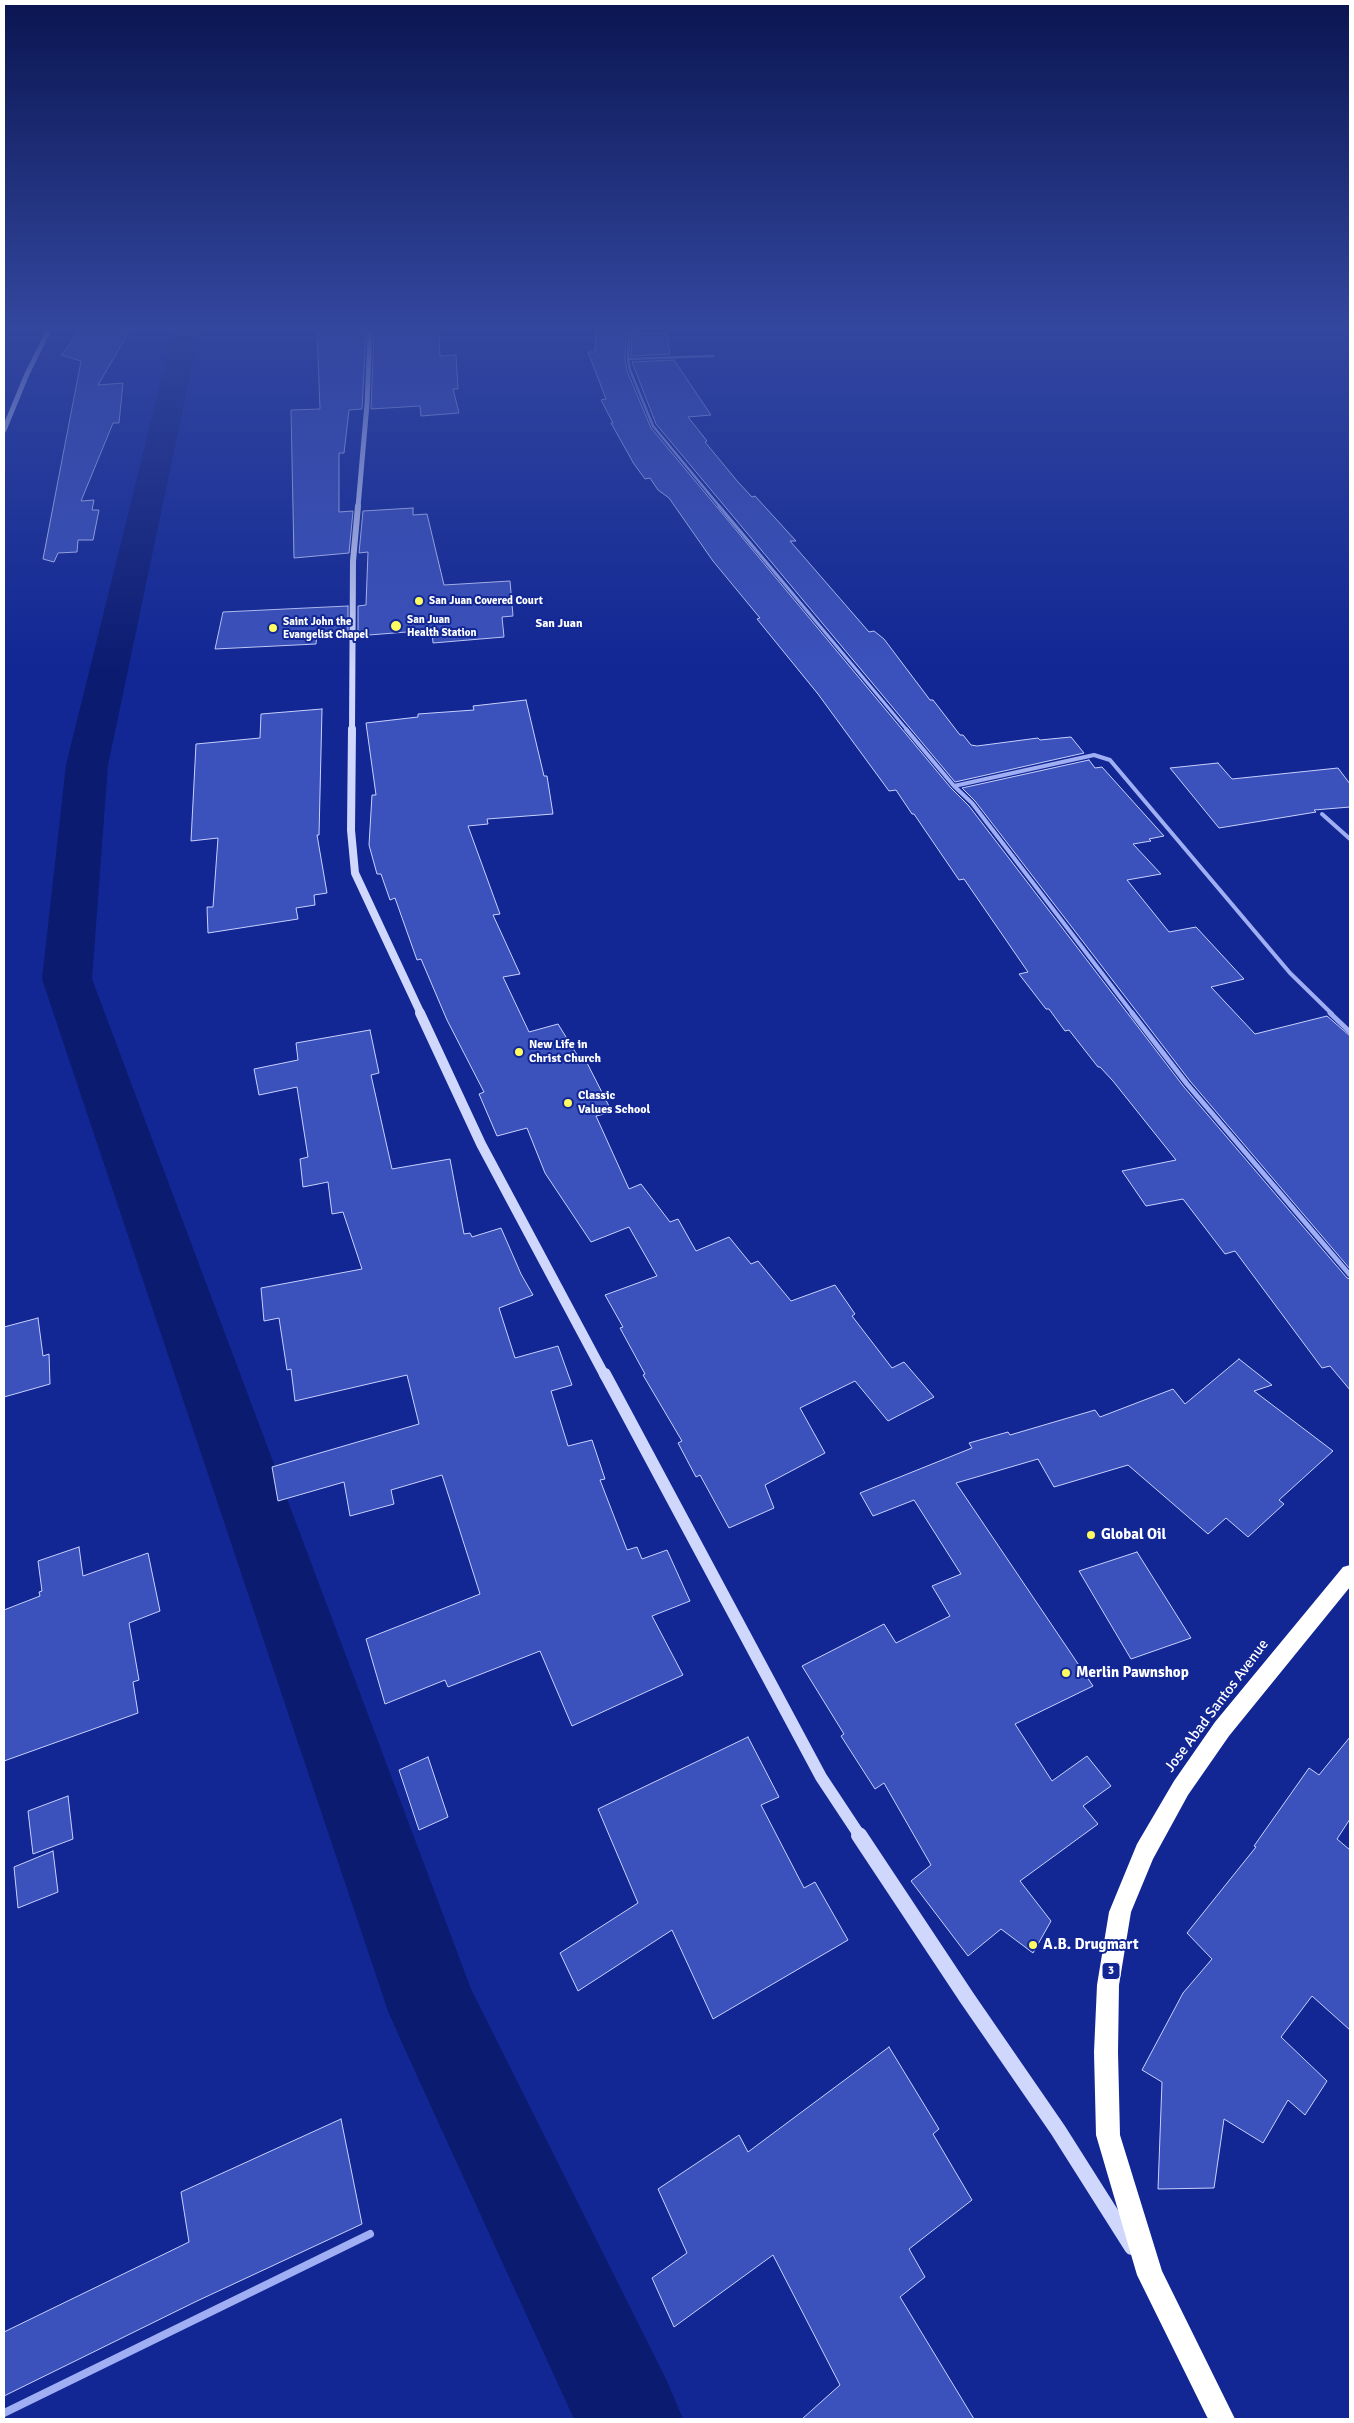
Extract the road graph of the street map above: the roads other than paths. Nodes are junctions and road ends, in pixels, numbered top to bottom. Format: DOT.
graph roads {
  1 [pos="363,445"];
  2 [pos="669,445"];
  3 [pos="954,786"];
  4 [pos="1322,814"];
  5 [pos="1350,839"];
  6 [pos="1350,1032"];
  7 [pos="1350,1275"];
  8 [pos="1350,1573"];
  9 [pos="370,2234"];
  10 [pos="1150,2275"];
  11 [pos="4,2413"];
  12 [pos="1222,2419"];
  1 -- 10 [label="main road"];
  2 -- 3 [label="street"];
  3 -- 6 [label="street"];
  3 -- 7 [label="street"];
  4 -- 5 [label="street"];
  8 -- 10 [label="highway, Jose Abad Santos Avenue / 3"];
  9 -- 11 [label="street"];
  10 -- 12 [label="highway, Jose Abad Santos Avenue / 3"];
}
